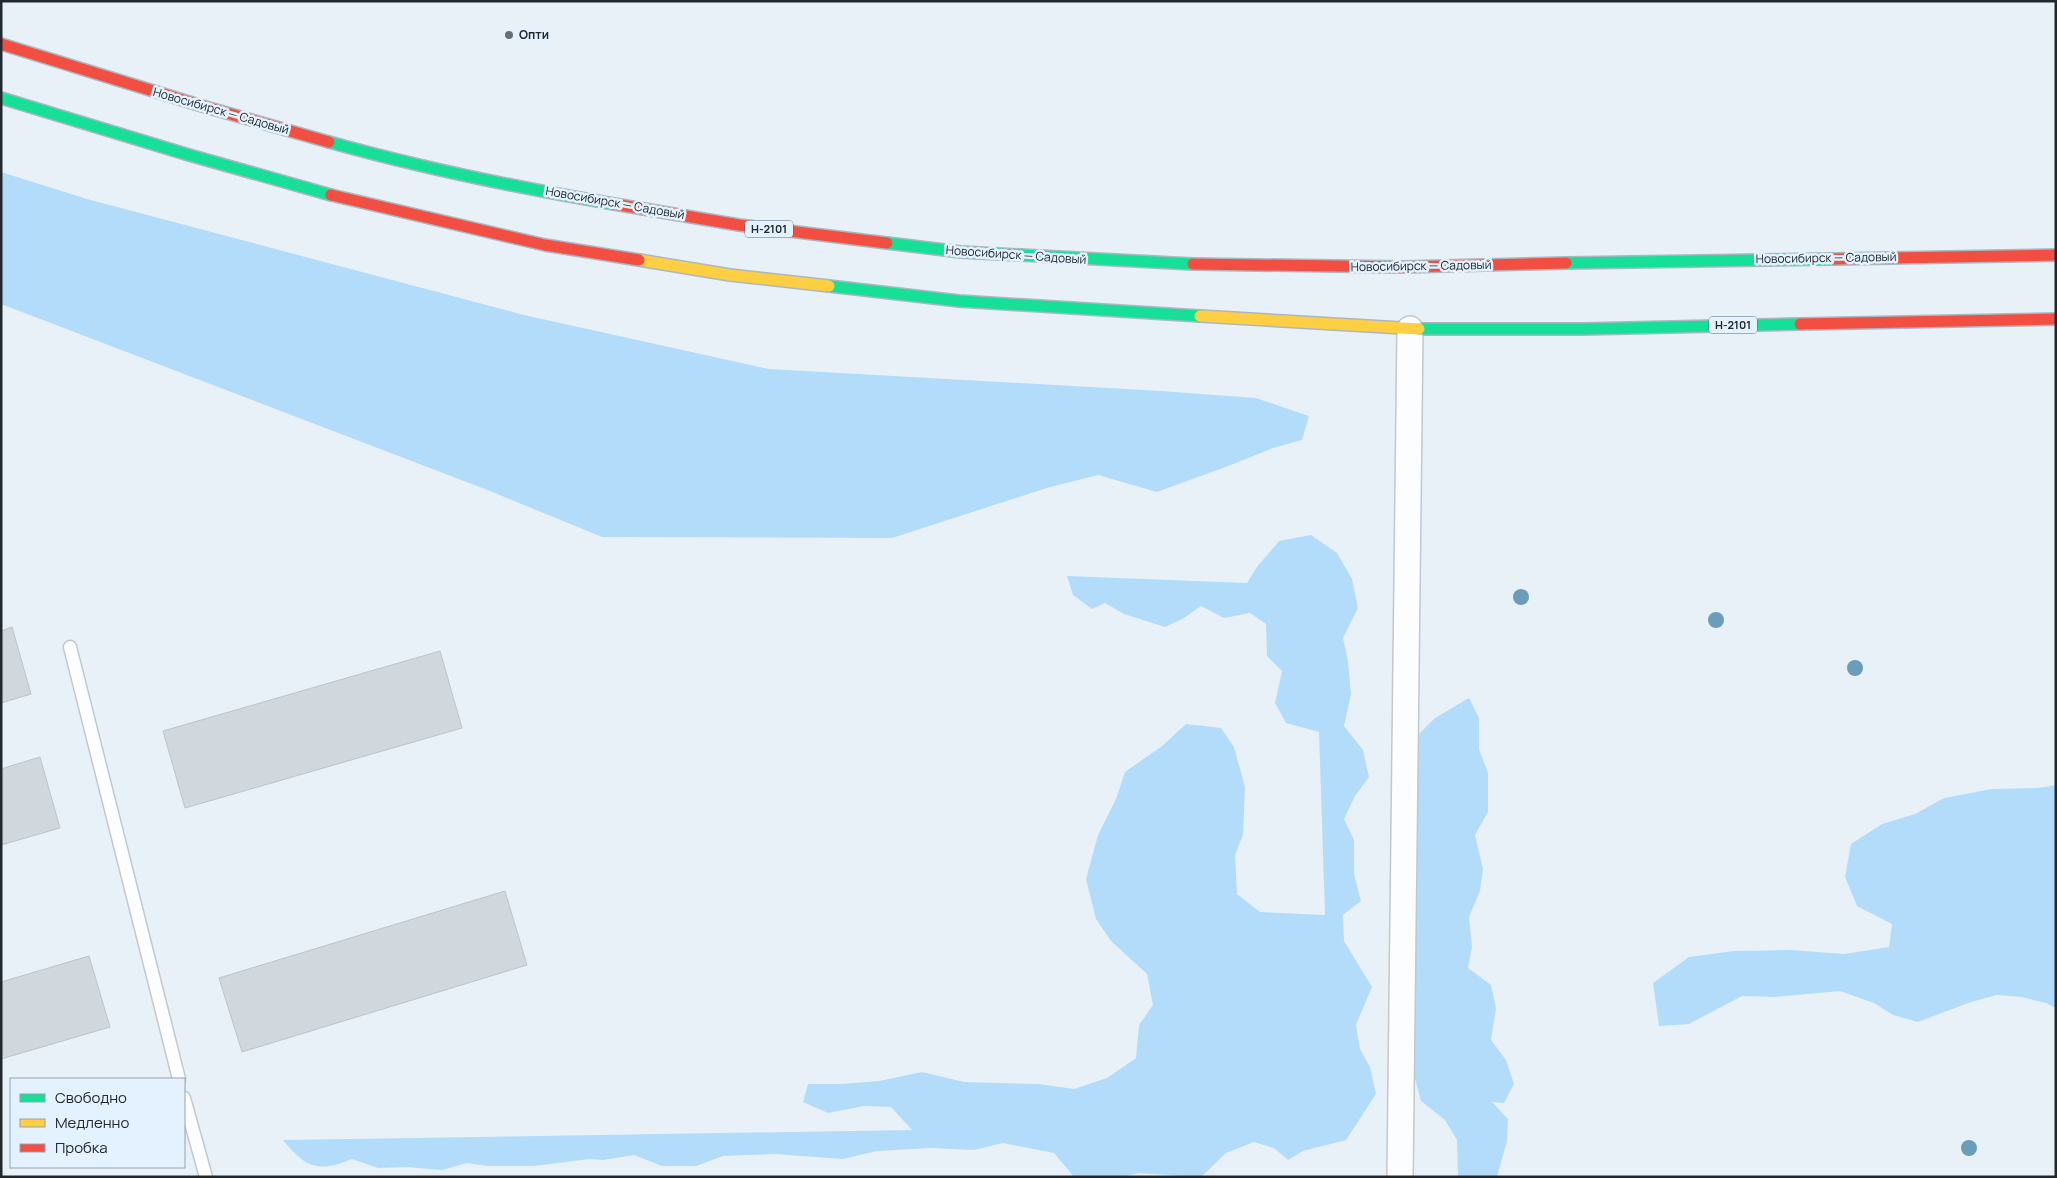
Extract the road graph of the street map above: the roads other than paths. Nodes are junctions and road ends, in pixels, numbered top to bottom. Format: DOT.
graph roads {
  1 [pos="1,44"];
  2 [pos="1,98"];
  3 [pos="2056,255"];
  4 [pos="2056,319"];
  5 [pos="1410,329"];
  6 [pos="70,647"];
  7 [pos="179,1078"];
  8 [pos="185,1102"];
  9 [pos="206,1177"];
  10 [pos="1400,1177"];
  1 -- 3 [label="main road, Новосибирск — Садовый / Н-2101"];
  2 -- 5 [label="main road"];
  4 -- 5 [label="main road, Н-2101"];
  5 -- 10 [label="street"];
  6 -- 7 [label="lane"];
  8 -- 9 [label="lane"];
}
